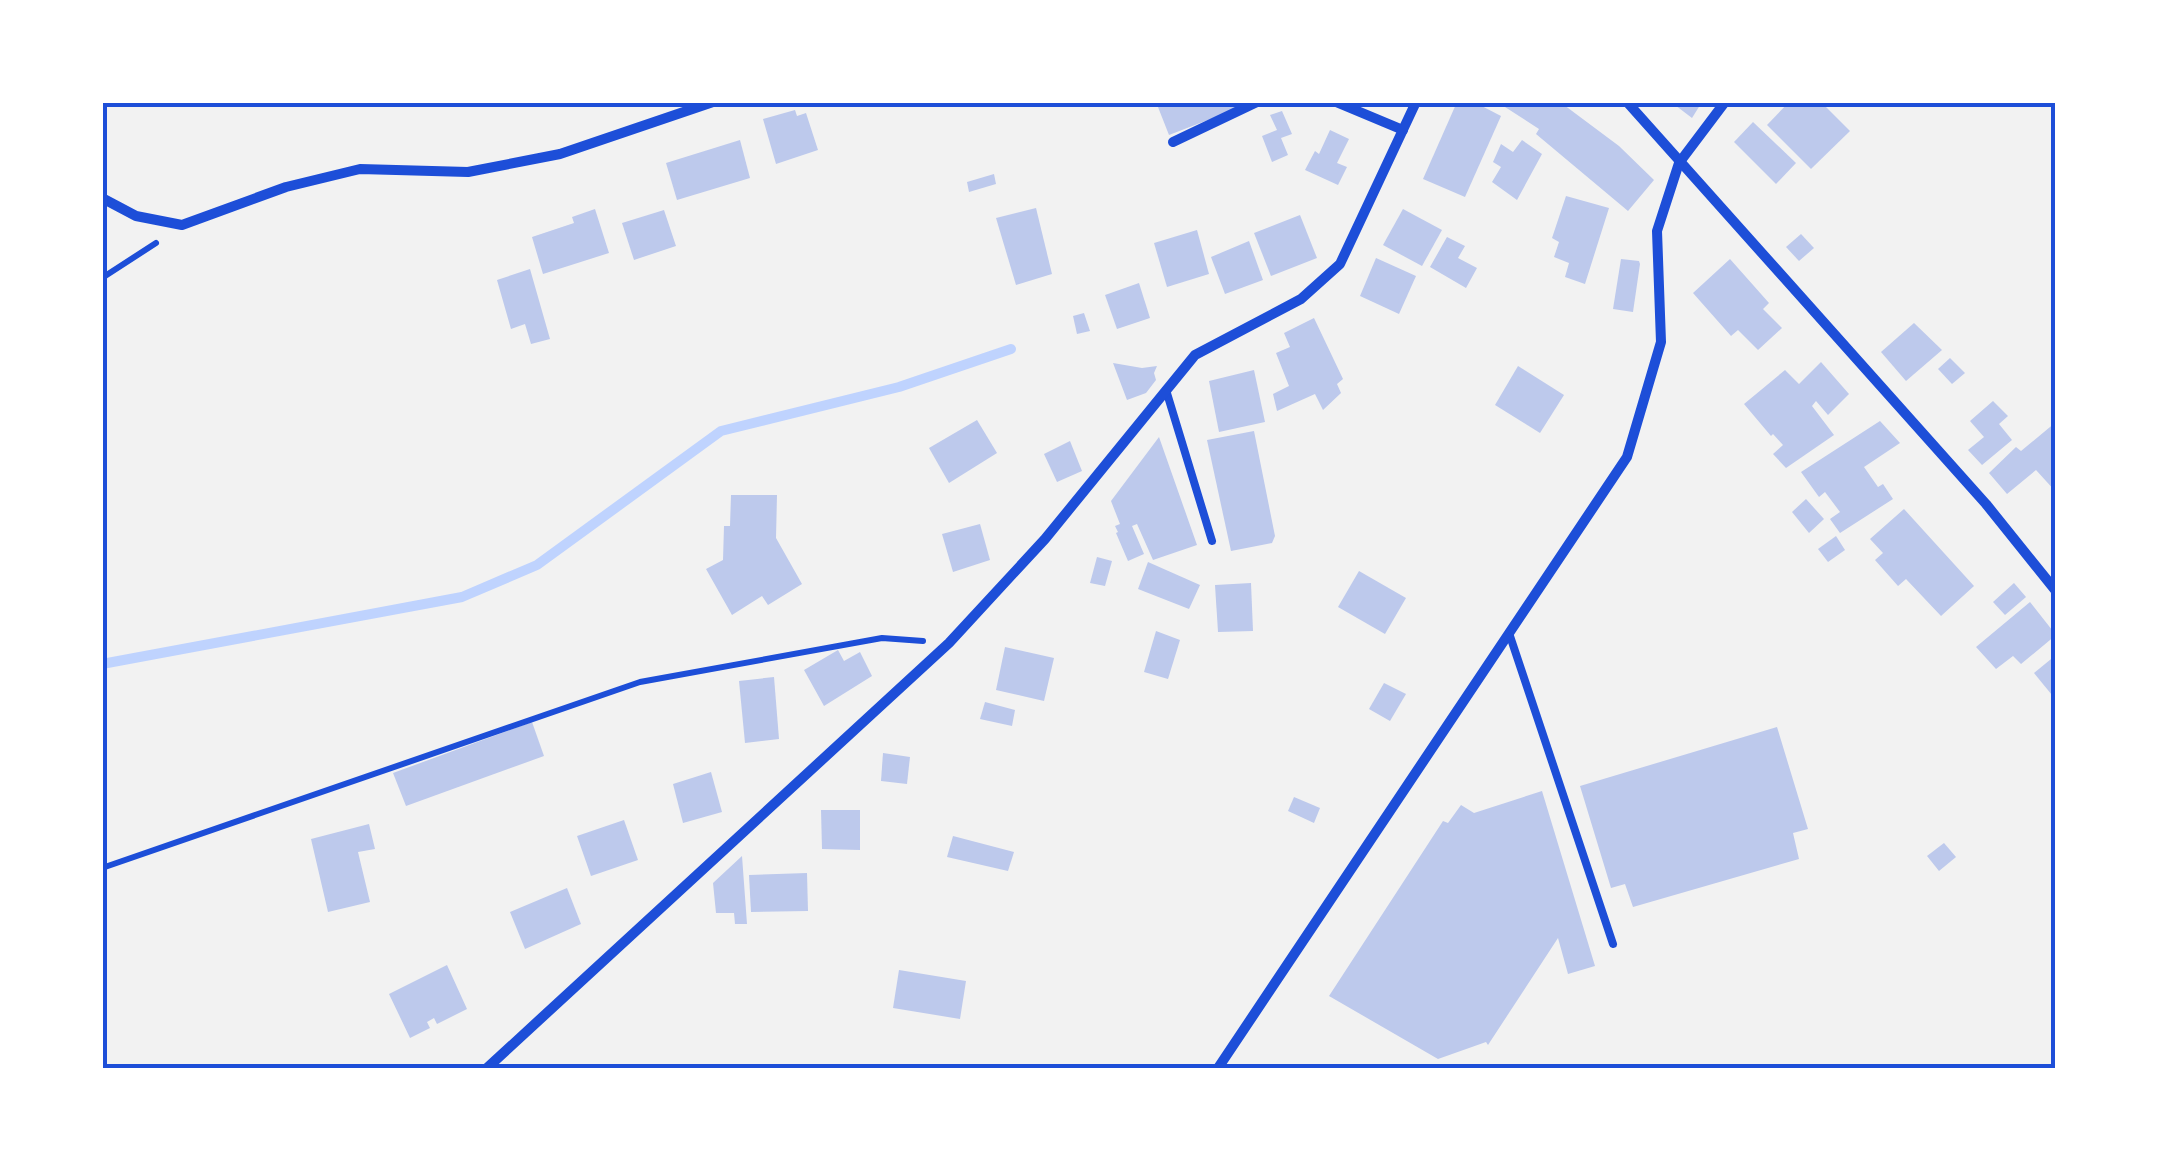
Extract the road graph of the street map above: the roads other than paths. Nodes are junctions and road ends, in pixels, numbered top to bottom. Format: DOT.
graph roads {
  1 [pos="712,102"];
  2 [pos="1258,102"];
  3 [pos="1336,102"];
  4 [pos="1416,102"];
  5 [pos="1627,102"];
  6 [pos="1725,102"];
  7 [pos="1403,130"];
  8 [pos="1173,142"];
  9 [pos="1679,163"];
  10 [pos="102,198"];
  11 [pos="1166,390"];
  12 [pos="1212,541"];
  13 [pos="2056,591"];
  14 [pos="1509,634"];
  15 [pos="1613,944"];
  16 [pos="487,1068"];
  17 [pos="1218,1068"];
  1 -- 10 [label="street"];
  2 -- 8 [label="street"];
  3 -- 7 [label="street"];
  4 -- 7 [label="street"];
  5 -- 9 [label="street"];
  6 -- 9 [label="street"];
  7 -- 11 [label="street"];
  9 -- 13 [label="street"];
  9 -- 14 [label="street"];
  11 -- 12 [label="lane"];
  11 -- 16 [label="street"];
  14 -- 15 [label="lane"];
  14 -- 17 [label="street"];
}
